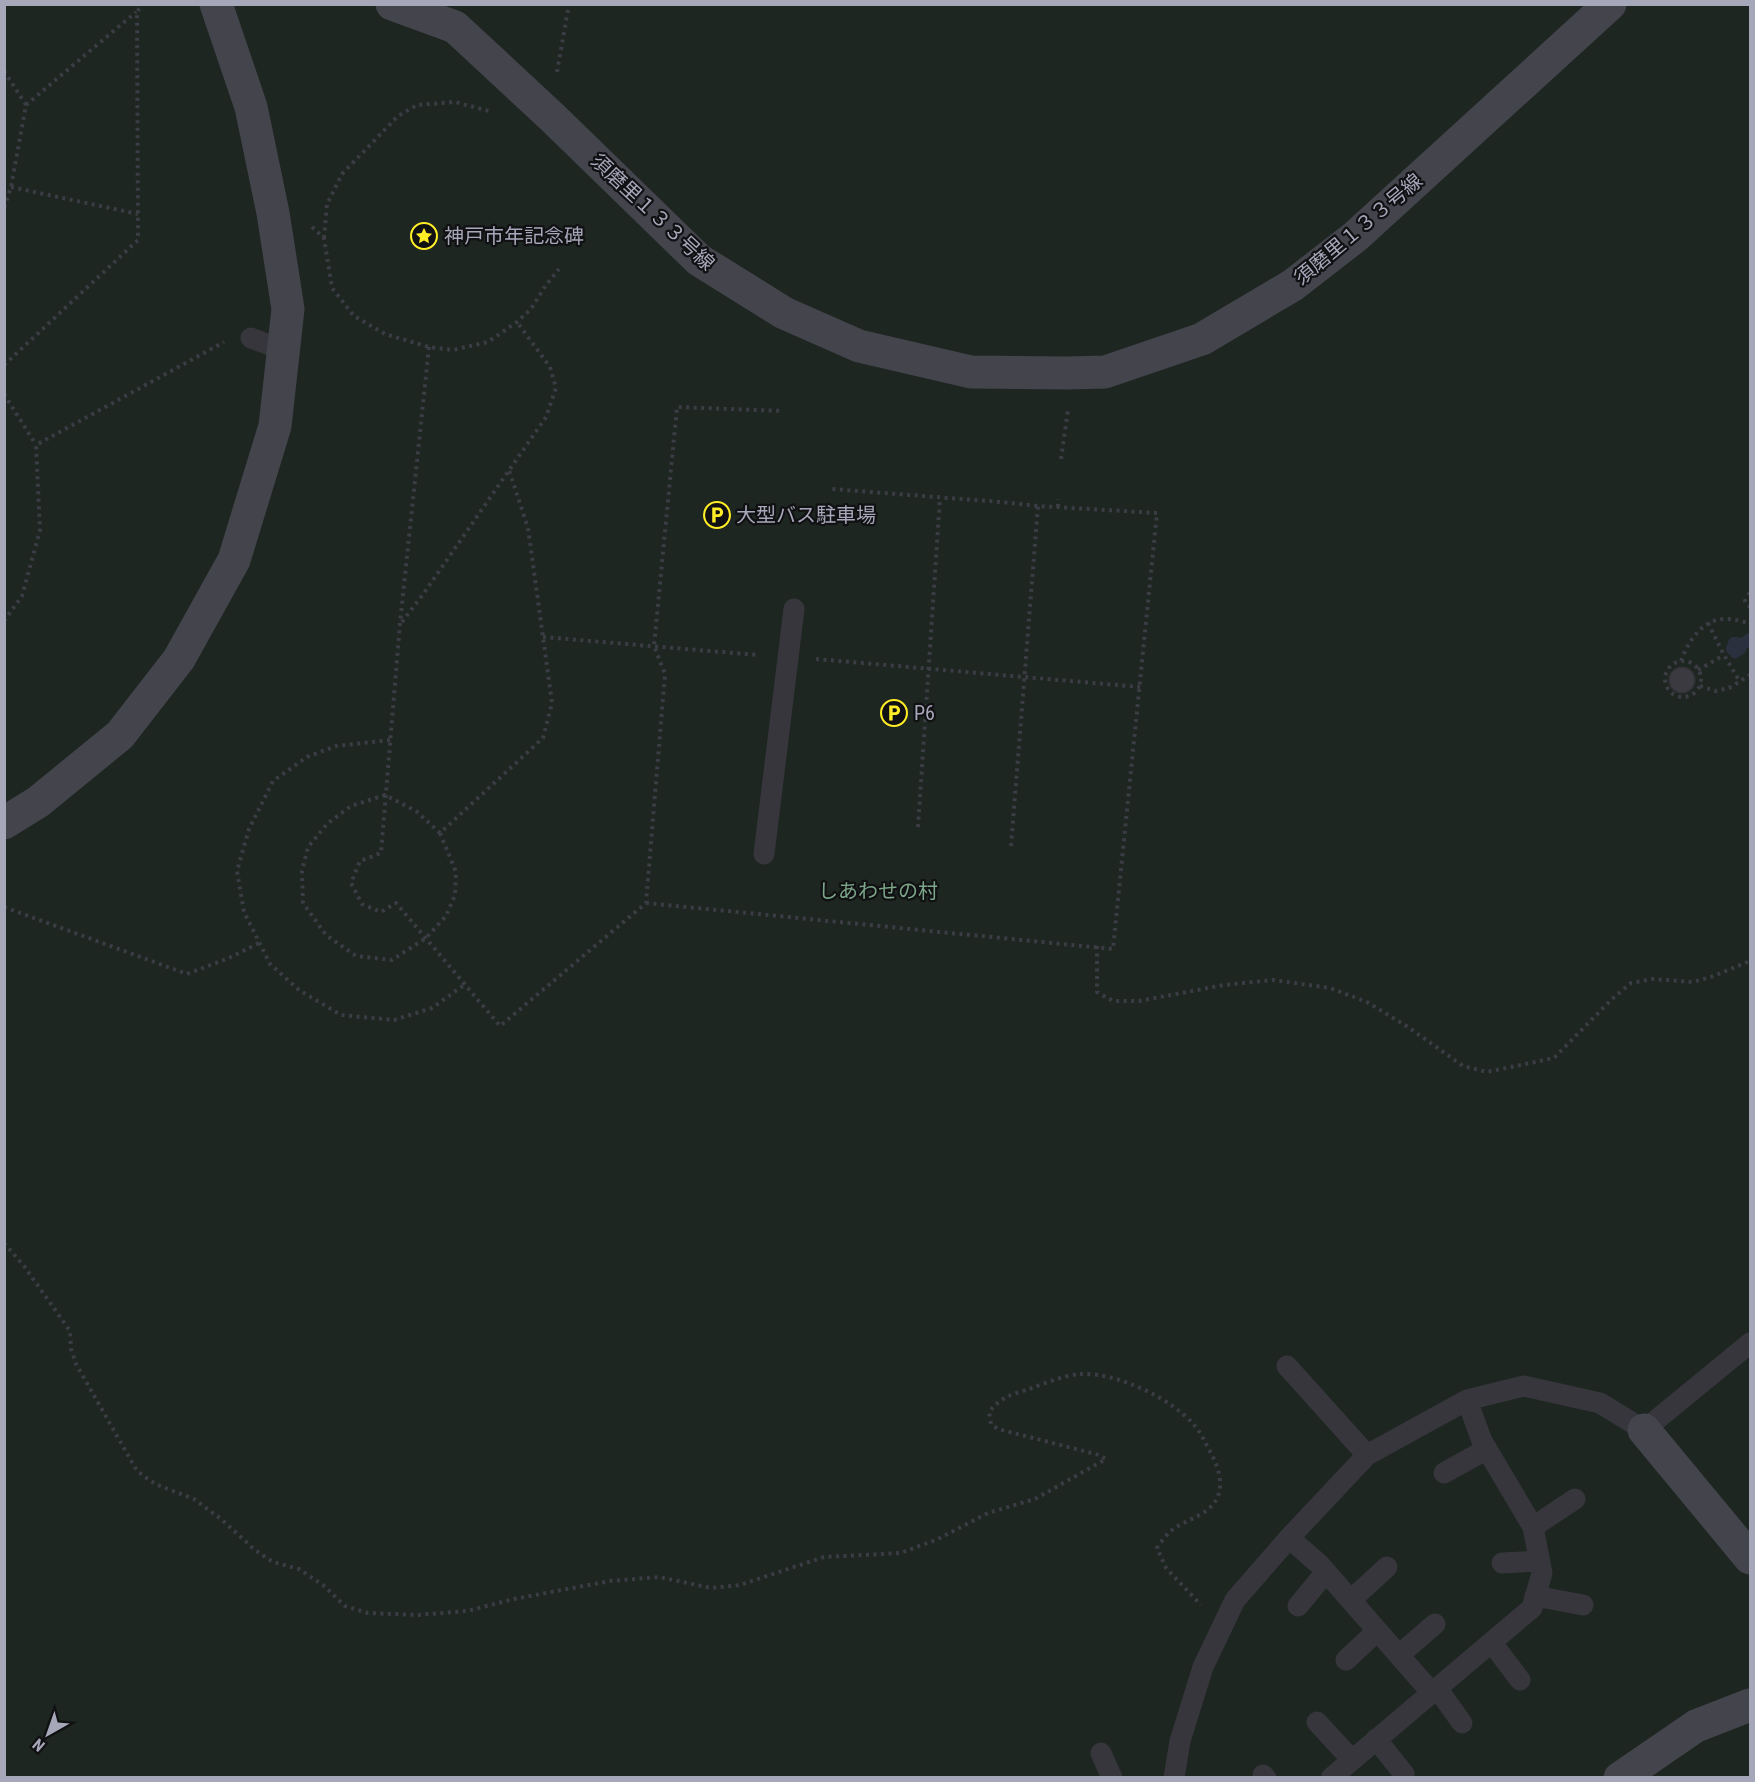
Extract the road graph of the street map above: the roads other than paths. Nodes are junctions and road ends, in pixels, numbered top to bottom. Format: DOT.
graph roads {
  1 [pos="392,4"];
  2 [pos="1610,4"];
  3 [pos="223,6"];
  4 [pos="251,338"];
  5 [pos="283,350"];
  6 [pos="794,609"];
  7 [pos="4,823"];
  8 [pos="764,854"];
  9 [pos="1750,1343"];
  10 [pos="1287,1366"];
  11 [pos="1467,1400"];
  12 [pos="1644,1430"];
  13 [pos="1487,1449"];
  14 [pos="1368,1455"];
  15 [pos="1444,1473"];
  16 [pos="1575,1499"];
  17 [pos="1533,1527"];
  18 [pos="1289,1538"];
  19 [pos="1750,1558"];
  20 [pos="1539,1561"];
  21 [pos="1502,1563"];
  22 [pos="1388,1567"];
  23 [pos="1326,1572"];
  24 [pos="1535,1596"];
  25 [pos="1351,1600"];
  26 [pos="1583,1605"];
  27 [pos="1298,1606"];
  28 [pos="1435,1624"];
  29 [pos="1377,1631"];
  30 [pos="1492,1643"];
  31 [pos="1399,1655"];
  32 [pos="1346,1660"];
  33 [pos="1520,1680"];
  34 [pos="1435,1691"];
  35 [pos="1750,1705"];
  36 [pos="1317,1722"];
  37 [pos="1462,1723"];
  38 [pos="1377,1739"];
  39 [pos="1101,1753"];
  40 [pos="1352,1760"];
  41 [pos="1404,1774"];
  42 [pos="1112,1778"];
  43 [pos="1174,1778"];
  44 [pos="1331,1778"];
  45 [pos="1620,1778"];
  1 -- 2 [label="street, 須磨里１３３号線"];
  3 -- 5 [label="street"];
  4 -- 5 [label="lane"];
  5 -- 7 [label="street"];
  6 -- 8 [label="lane"];
  9 -- 12 [label="lane"];
  10 -- 14 [label="lane"];
  11 -- 12 [label="lane"];
  11 -- 13 [label="lane"];
  11 -- 14 [label="lane"];
  12 -- 19 [label="street"];
  13 -- 15 [label="lane"];
  13 -- 17 [label="lane"];
  14 -- 18 [label="lane"];
  16 -- 17 [label="lane"];
  17 -- 20 [label="lane"];
  18 -- 23 [label="lane"];
  18 -- 43 [label="lane"];
  20 -- 21 [label="lane"];
  20 -- 24 [label="lane"];
  22 -- 25 [label="lane"];
  23 -- 25 [label="lane"];
  23 -- 27 [label="lane"];
  24 -- 26 [label="lane"];
  24 -- 30 [label="lane"];
  25 -- 29 [label="lane"];
  28 -- 31 [label="lane"];
  29 -- 31 [label="lane"];
  29 -- 32 [label="lane"];
  30 -- 33 [label="lane"];
  30 -- 34 [label="lane"];
  31 -- 34 [label="lane"];
  34 -- 37 [label="lane"];
  34 -- 38 [label="lane"];
  35 -- 45 [label="street"];
  36 -- 40 [label="lane"];
  38 -- 40 [label="lane"];
  38 -- 41 [label="lane"];
  39 -- 42 [label="lane"];
  40 -- 44 [label="lane"];
}
